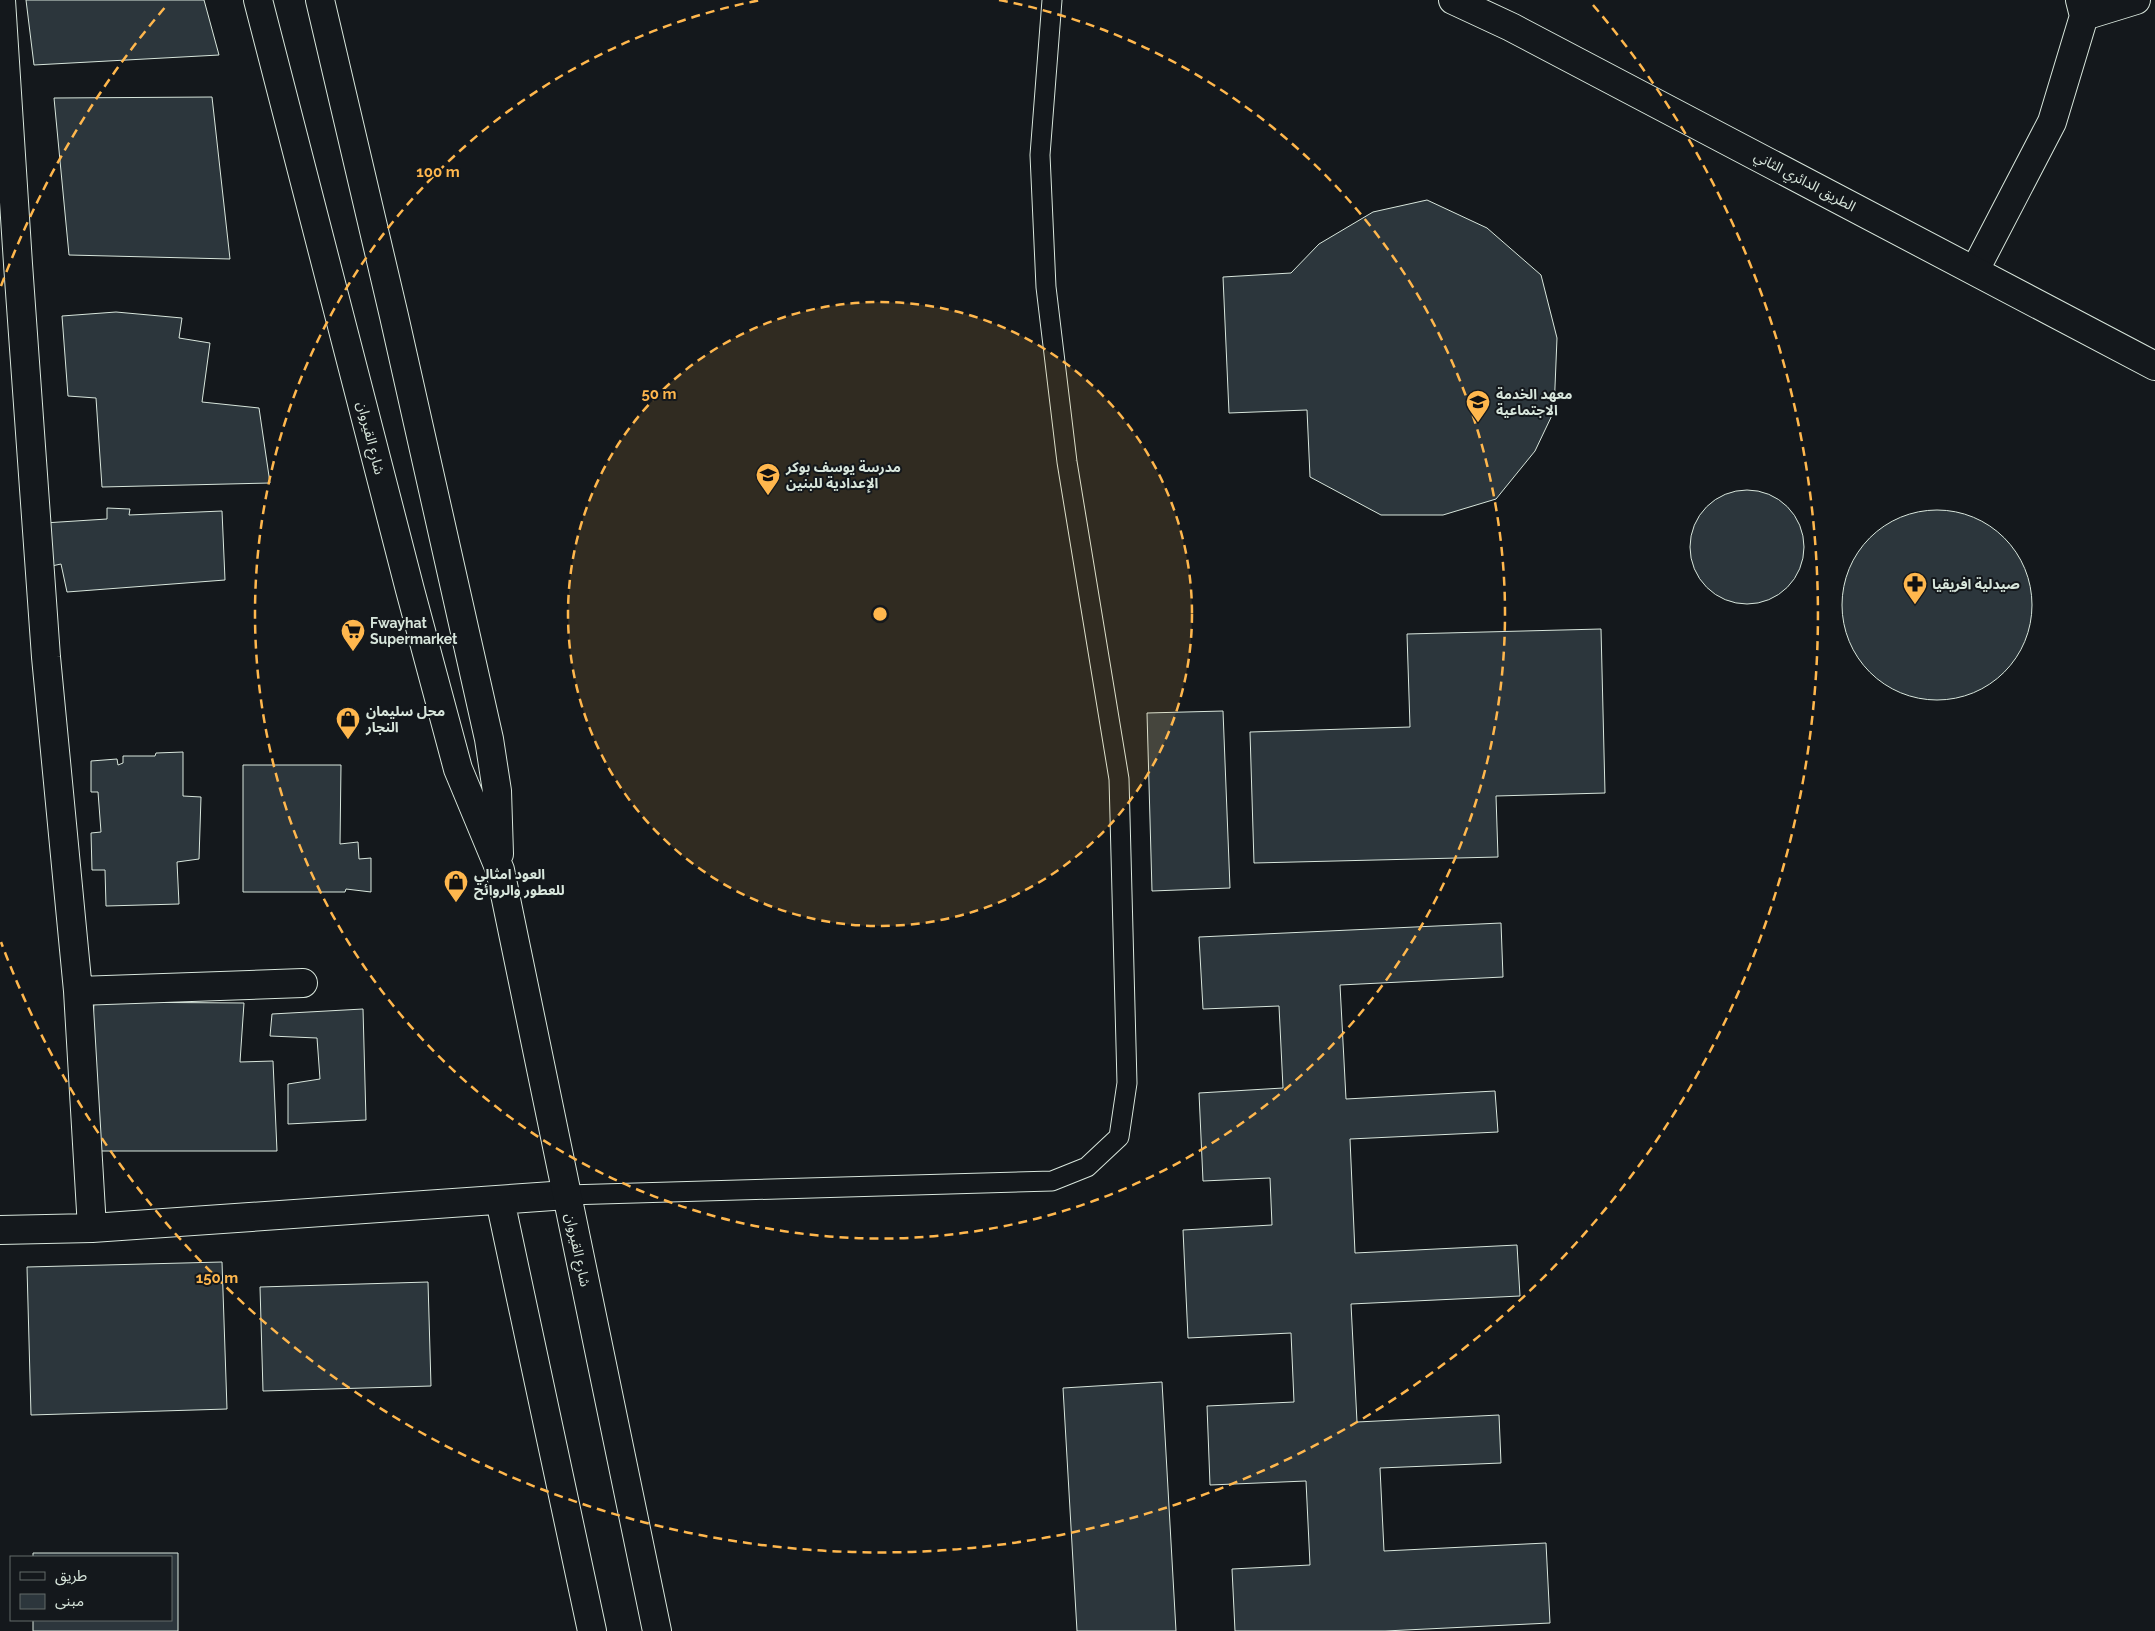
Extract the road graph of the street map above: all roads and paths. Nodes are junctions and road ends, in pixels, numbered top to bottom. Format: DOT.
graph roads {
  1 [pos="1,0"];
  2 [pos="258,0"];
  3 [pos="320,0"];
  4 [pos="1052,0"];
  5 [pos="1453,0"];
  6 [pos="2136,0"];
  7 [pos="2082,8"];
  8 [pos="1975,270"];
  9 [pos="2155,366"];
  10 [pos="500,870"];
  11 [pos="303,983"];
  12 [pos="78,991"];
  13 [pos="567,1195"];
  14 [pos="500,1200"];
  15 [pos="92,1228"];
  16 [pos="0,1230"];
  17 [pos="592,1631"];
  18 [pos="657,1631"];
  1 -- 12 [label="main road"];
  2 -- 10 [label="main road, شارع القيروان"];
  3 -- 10 [label="main road, شارع القيروان"];
  4 -- 13 [label="lane"];
  5 -- 8 [label="main road, الطريق الدائري الثاني"];
  6 -- 7 [label="main road"];
  7 -- 8 [label="main road"];
  8 -- 9 [label="main road, الطريق الدائري الثاني"];
  10 -- 13 [label="main road, شارع القيروان"];
  11 -- 12 [label="main road"];
  12 -- 15 [label="main road"];
  13 -- 14 [label="main road"];
  13 -- 18 [label="main road, شارع القيروان"];
  14 -- 15 [label="main road"];
  14 -- 17 [label="main road"];
  15 -- 16 [label="main road"];
}
